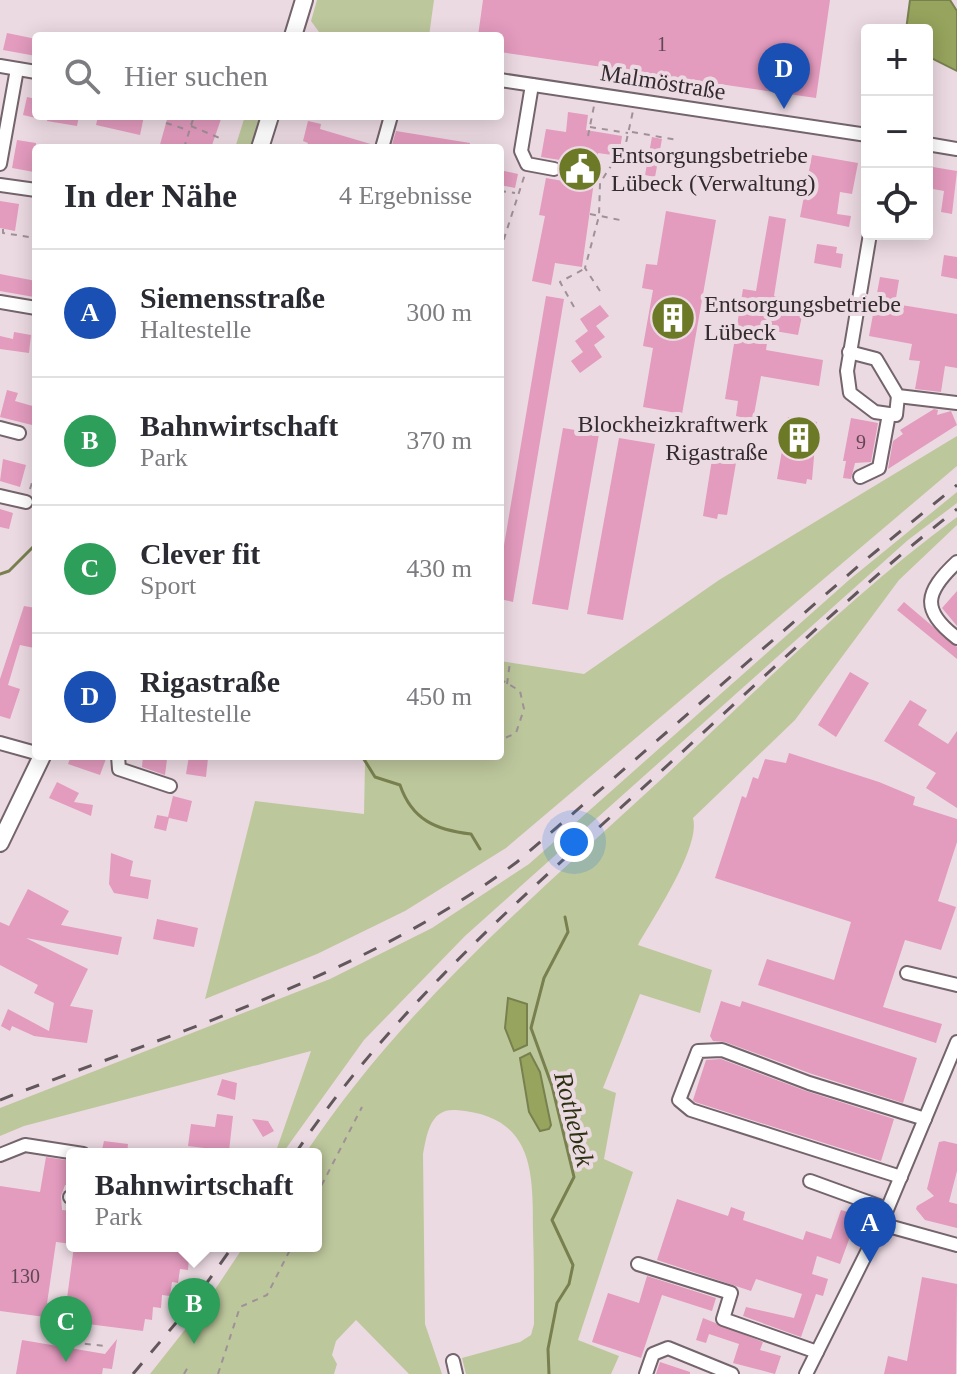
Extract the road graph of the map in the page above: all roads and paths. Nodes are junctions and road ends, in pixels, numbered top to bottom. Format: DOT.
graph roads {
  1 [pos="304,0"];
  2 [pos="294,32"];
  3 [pos="0,66"];
  4 [pos="17,69"];
  5 [pos="32,71"];
  6 [pos="504,81"];
  7 [pos="532,85"];
  8 [pos="595,104"];
  9 [pos="633,110"];
  10 [pos="193,120"];
  11 [pos="269,120"];
  12 [pos="390,120"];
  13 [pos="166,123"];
  14 [pos="191,126"];
  15 [pos="590,127"];
  16 [pos="190,131"];
  17 [pos="629,132"];
  18 [pos="861,134"];
  19 [pos="588,136"];
  20 [pos="181,137"];
  21 [pos="187,139"];
  22 [pos="222,139"];
  23 [pos="678,140"];
  24 [pos="185,144"];
  25 [pos="261,144"];
  26 [pos="383,144"];
  27 [pos="933,145"];
  28 [pos="957,149"];
  29 [pos="0,164"];
  30 [pos="527,164"];
  31 [pos="554,169"];
  32 [pos="0,185"];
  33 [pos="32,189"];
  34 [pos="504,192"];
  35 [pos="516,193"];
  36 [pos="590,214"];
  37 [pos="599,216"];
  38 [pos="625,221"];
  39 [pos="3,229"];
  40 [pos="504,233"];
  41 [pos="32,237"];
  42 [pos="869,240"];
  43 [pos="585,268"];
  44 [pos="600,291"];
  45 [pos="0,302"];
  46 [pos="32,307"];
  47 [pos="574,307"];
  48 [pos="849,352"];
  49 [pos="898,396"];
  50 [pos="957,403"];
  51 [pos="889,414"];
  52 [pos="0,428"];
  53 [pos="19,433"];
  54 [pos="860,477"];
  55 [pos="32,483"];
  56 [pos="0,496"];
  57 [pos="26,502"];
  58 [pos="955,567"];
  59 [pos="957,638"];
  60 [pos="510,662"];
  61 [pos="504,682"];
  62 [pos="507,684"];
  63 [pos="504,737"];
  64 [pos="0,743"];
  65 [pos="32,752"];
  66 [pos="40,760"];
  67 [pos="118,760"];
  68 [pos="170,786"];
  69 [pos="0,843"];
  70 [pos="907,973"];
  71 [pos="957,985"];
  72 [pos="957,1042"];
  73 [pos="362,1107"];
  74 [pos="925,1119"];
  75 [pos="66,1151"];
  76 [pos="0,1155"];
  77 [pos="901,1177"];
  78 [pos="810,1181"];
  79 [pos="322,1184"];
  80 [pos="887,1209"];
  81 [pos="881,1224"];
  82 [pos="957,1245"];
  83 [pos="289,1252"];
  84 [pos="638,1264"];
  85 [pos="49,1340"];
  86 [pos="105,1346"];
  87 [pos="817,1352"];
  88 [pos="188,1367"];
  89 [pos="184,1374"];
  90 [pos="218,1374"];
  91 [pos="646,1374"];
  92 [pos="732,1374"];
  93 [pos="806,1374"];
  1 -- 2 [label="main road"];
  3 -- 4 [label="street"];
  4 -- 5 [label="street"];
  4 -- 29 [label="street"];
  6 -- 7 [label="street, Malmöstraße"];
  7 -- 18 [label="street, Malmöstraße"];
  7 -- 30 [label="street"];
  8 -- 15 [label="path"];
  9 -- 17 [label="path"];
  10 -- 14 [label="path"];
  11 -- 25 [label="main road"];
  12 -- 26 [label="street"];
  13 -- 16 [label="path"];
  14 -- 16 [label="path"];
  14 -- 22 [label="path"];
  15 -- 17 [label="path"];
  15 -- 19 [label="path"];
  16 -- 21 [label="path"];
  17 -- 23 [label="path"];
  17 -- 37 [label="path"];
  20 -- 21 [label="path"];
  21 -- 24 [label="path"];
  27 -- 28 [label="street"];
  30 -- 31 [label="street"];
  30 -- 35 [label="path"];
  32 -- 33 [label="street"];
  34 -- 35 [label="path"];
  35 -- 40 [label="path"];
  36 -- 37 [label="path"];
  37 -- 38 [label="path"];
  37 -- 43 [label="path"];
  39 -- 41 [label="path"];
  42 -- 48 [label="street"];
  43 -- 44 [label="path"];
  43 -- 47 [label="path"];
  45 -- 46 [label="street"];
  48 -- 49 [label="street"];
  48 -- 51 [label="street"];
  49 -- 50 [label="street"];
  49 -- 51 [label="street"];
  51 -- 54 [label="street"];
  52 -- 53 [label="street"];
  55 -- 57 [label="path"];
  56 -- 57 [label="street"];
  58 -- 59 [label="street"];
  60 -- 62 [label="path"];
  61 -- 62 [label="path"];
  62 -- 63 [label="path"];
  64 -- 65 [label="street"];
  66 -- 69 [label="main road"];
  67 -- 68 [label="street"];
  70 -- 71 [label="street"];
  72 -- 74 [label="street"];
  73 -- 79 [label="path"];
  74 -- 77 [label="street"];
  74 -- 77 [label="street"];
  75 -- 76 [label="street"];
  77 -- 80 [label="street"];
  78 -- 80 [label="street"];
  80 -- 81 [label="street"];
  81 -- 82 [label="street"];
  81 -- 87 [label="street"];
  83 -- 90 [label="path"];
  84 -- 87 [label="street"];
  85 -- 86 [label="path"];
  87 -- 93 [label="street"];
  88 -- 89 [label="path"];
  91 -- 92 [label="street"];
}
